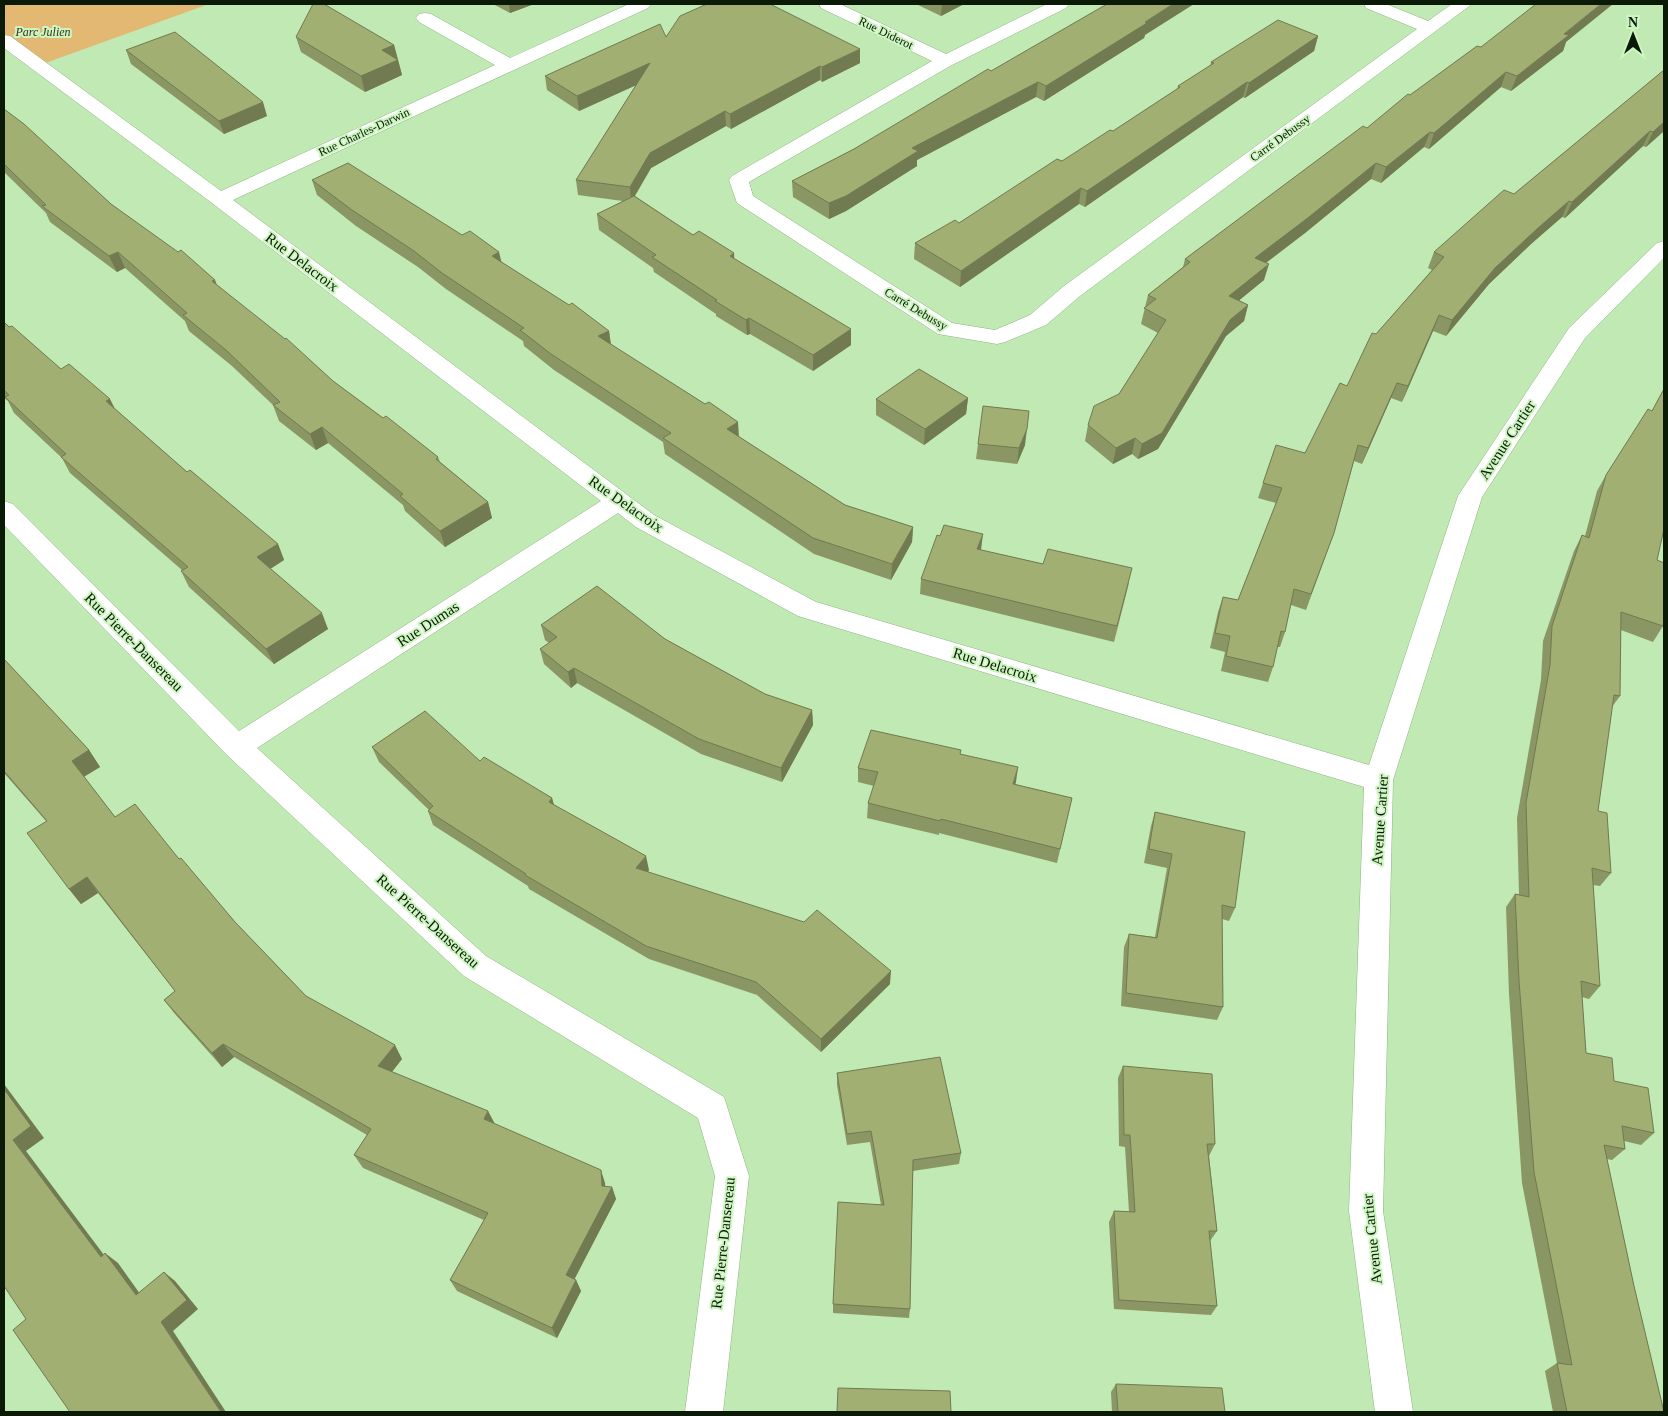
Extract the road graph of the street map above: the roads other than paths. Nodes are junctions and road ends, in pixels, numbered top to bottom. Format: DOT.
graph roads {
  1 [pos="642,4"];
  2 [pos="827,4"];
  3 [pos="1060,4"];
  4 [pos="1372,4"];
  5 [pos="1463,4"];
  6 [pos="425,18"];
  7 [pos="1429,28"];
  8 [pos="4,40"];
  9 [pos="946,61"];
  10 [pos="509,65"];
  11 [pos="219,199"];
  12 [pos="1664,247"];
  13 [pos="619,501"];
  14 [pos="4,510"];
  15 [pos="238,747"];
  16 [pos="1379,780"];
  17 [pos="704,1412"];
  18 [pos="1394,1412"];
  1 -- 10 [label="street, Rue Charles-Darwin"];
  2 -- 9 [label="street, Rue Diderot"];
  3 -- 9 [label="street, Carré Debussy"];
  4 -- 7 [label="street"];
  5 -- 7 [label="street, Carré Debussy"];
  6 -- 10 [label="street"];
  7 -- 9 [label="street, Carré Debussy"];
  8 -- 11 [label="street, Rue Delacroix"];
  10 -- 11 [label="street, Rue Charles-Darwin"];
  11 -- 13 [label="street, Rue Delacroix"];
  12 -- 16 [label="street, Avenue Cartier"];
  13 -- 15 [label="street, Rue Dumas"];
  13 -- 16 [label="street, Rue Delacroix"];
  14 -- 15 [label="street, Rue Pierre-Dansereau"];
  15 -- 17 [label="street, Rue Pierre-Dansereau"];
  16 -- 18 [label="street, Avenue Cartier"];
}
